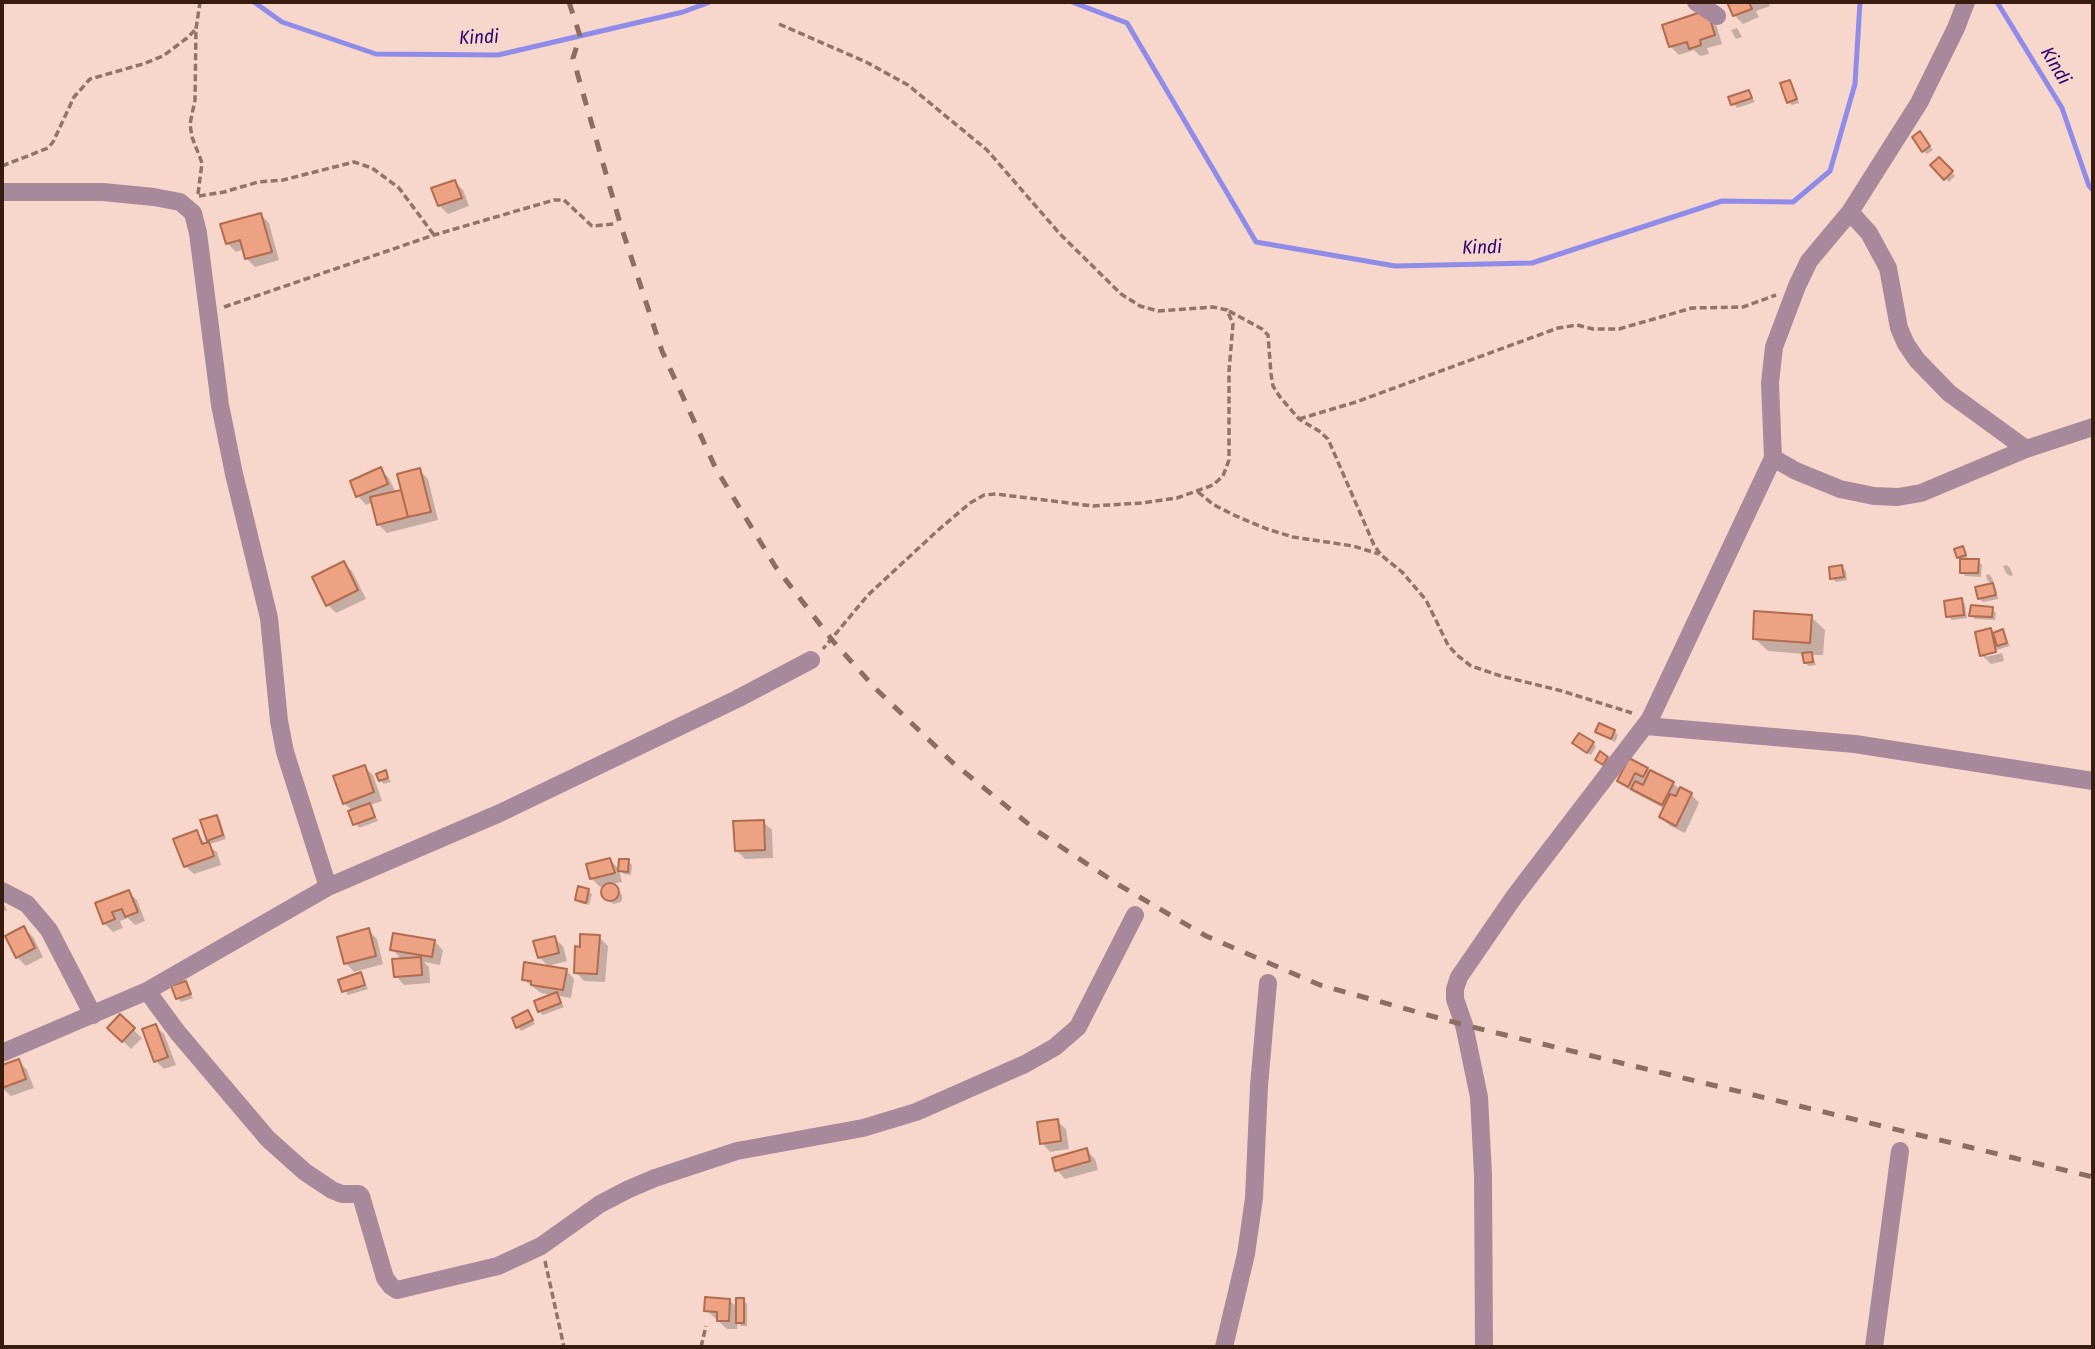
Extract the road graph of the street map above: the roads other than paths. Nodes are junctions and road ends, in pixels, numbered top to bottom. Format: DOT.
graph roads {
  1 [pos="1696,2"];
  2 [pos="1966,2"];
  3 [pos="1717,16"];
  4 [pos="2,192"];
  5 [pos="1850,212"];
  6 [pos="2093,427"];
  7 [pos="2026,449"];
  8 [pos="1773,458"];
  9 [pos="811,660"];
  10 [pos="1648,723"];
  11 [pos="2093,781"];
  12 [pos="328,887"];
  13 [pos="2,891"];
  14 [pos="1135,915"];
  15 [pos="1268,983"];
  16 [pos="147,991"];
  17 [pos="93,1016"];
  18 [pos="2,1053"];
  19 [pos="1900,1152"];
  20 [pos="1224,1347"];
  21 [pos="1484,1347"];
  22 [pos="1874,1347"];
  1 -- 3 [label="street"];
  2 -- 5 [label="street"];
  4 -- 12 [label="street"];
  5 -- 7 [label="street"];
  5 -- 8 [label="street"];
  6 -- 7 [label="street"];
  7 -- 8 [label="street"];
  8 -- 10 [label="street"];
  9 -- 12 [label="street"];
  10 -- 11 [label="street"];
  10 -- 21 [label="street"];
  12 -- 16 [label="street"];
  13 -- 17 [label="street"];
  14 -- 16 [label="street"];
  15 -- 20 [label="street"];
  16 -- 17 [label="street"];
  17 -- 18 [label="street"];
  19 -- 22 [label="street"];
}
